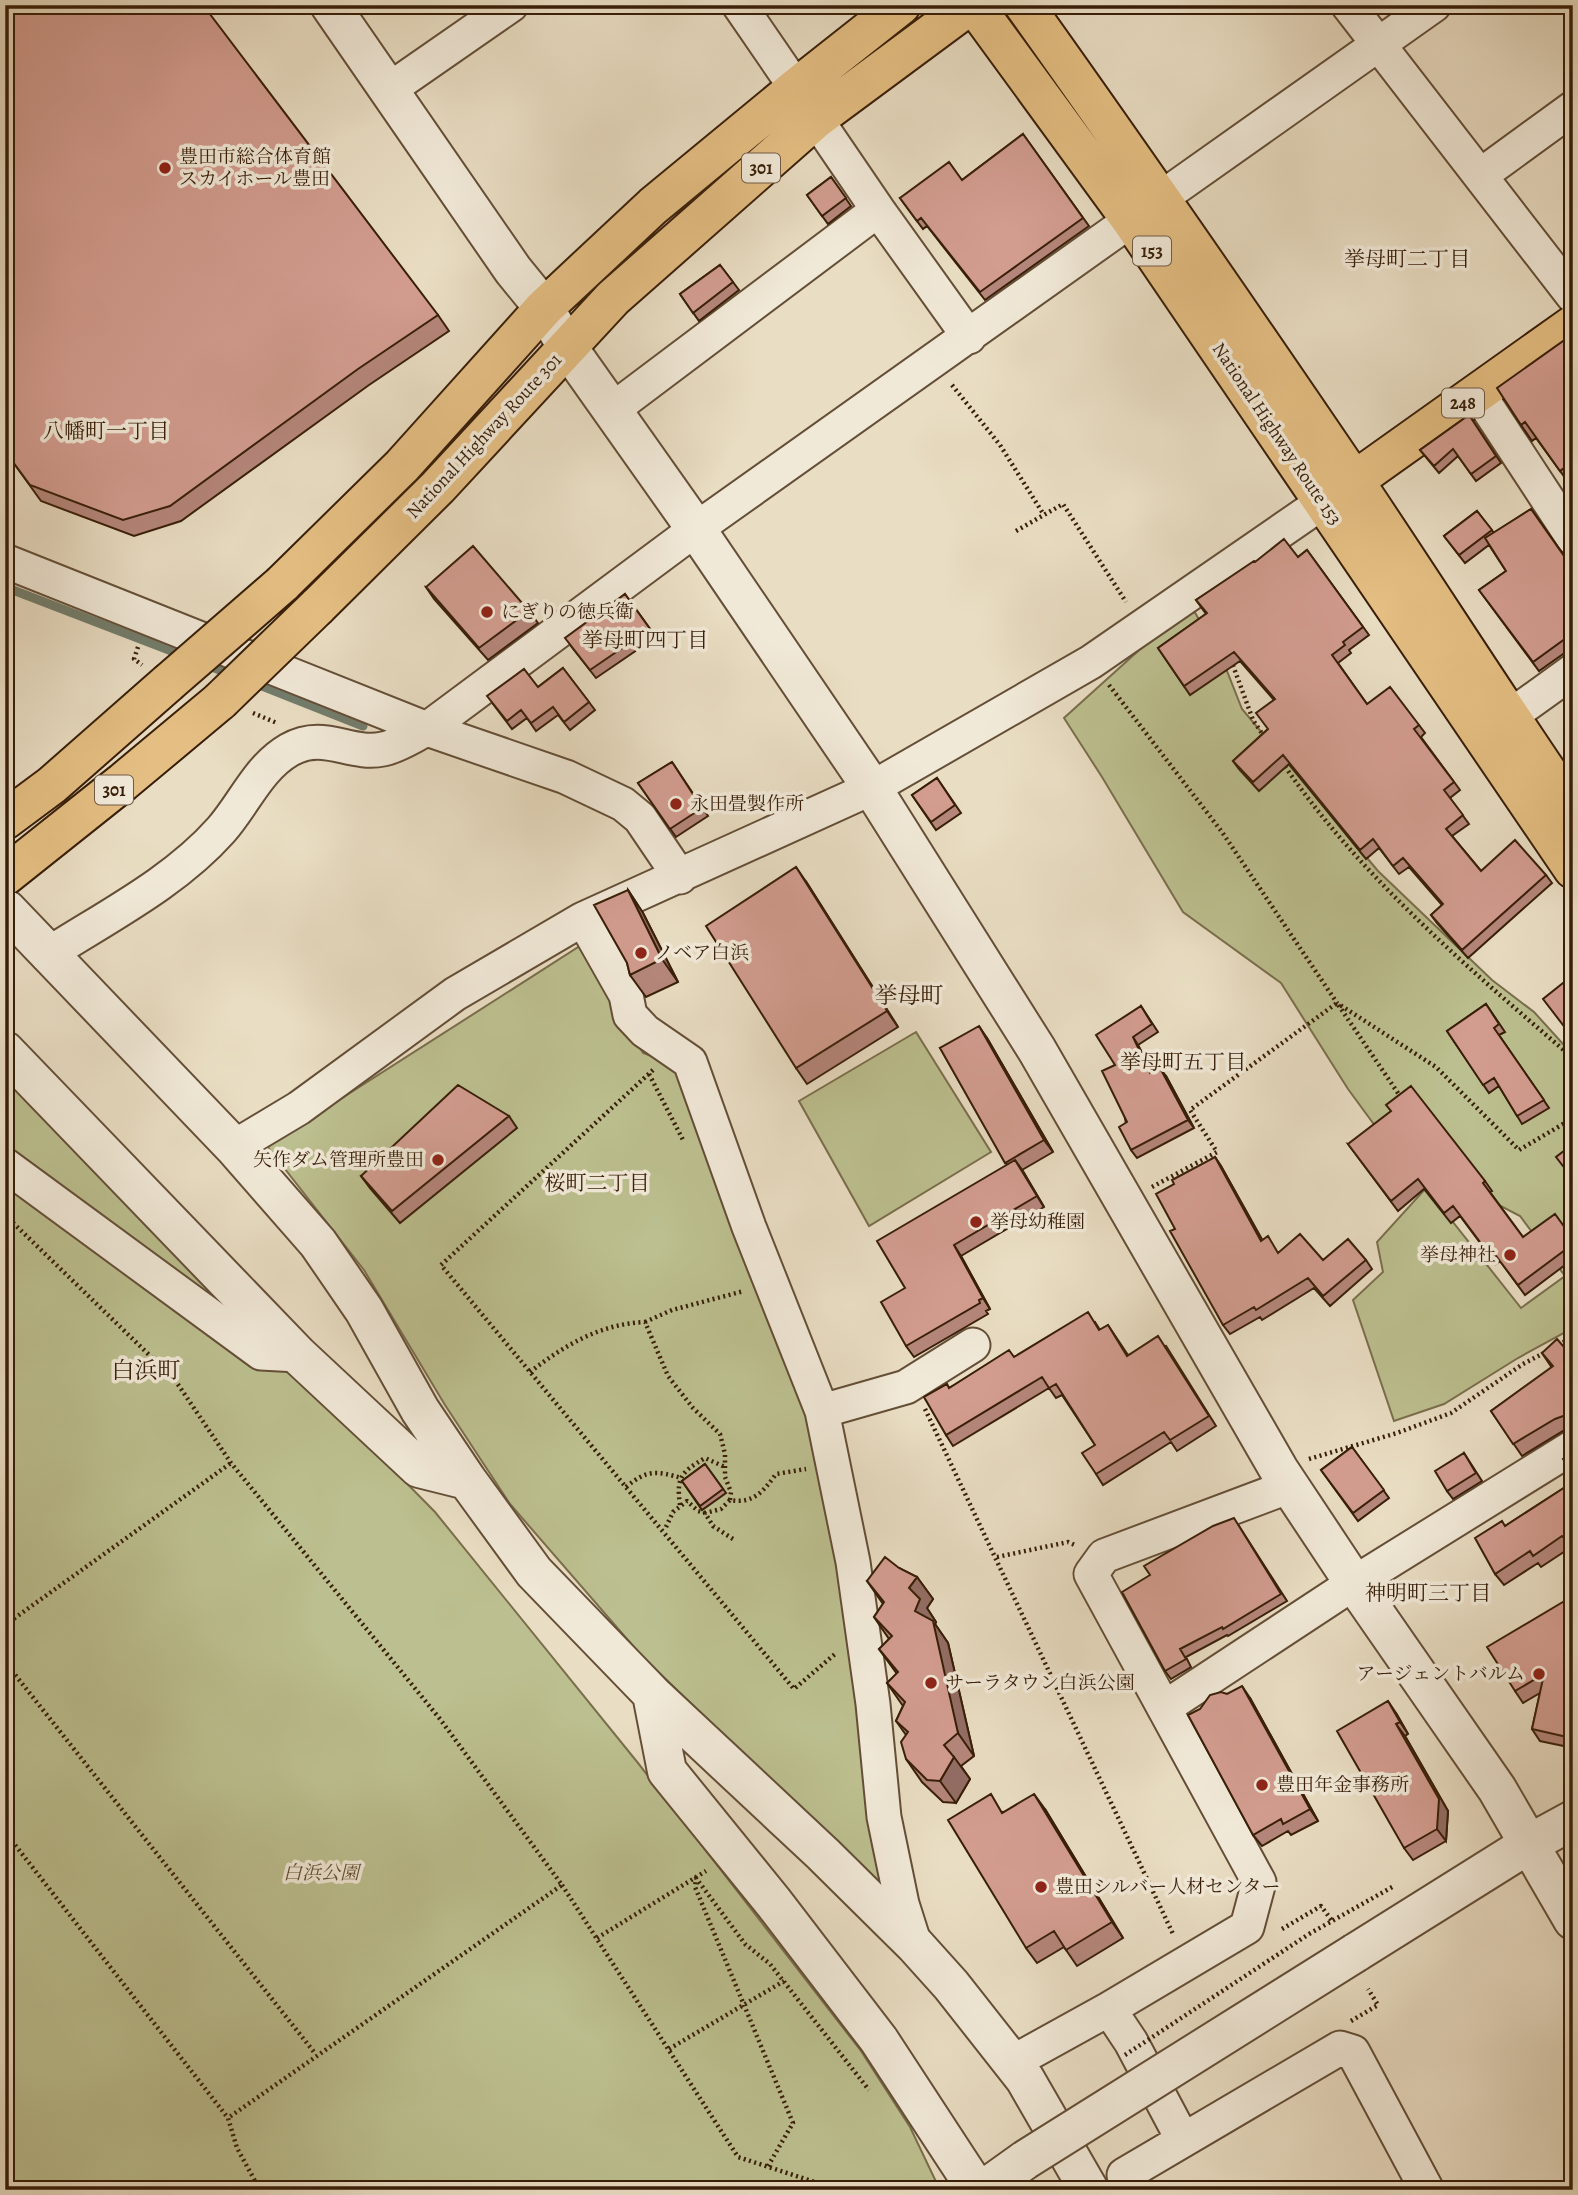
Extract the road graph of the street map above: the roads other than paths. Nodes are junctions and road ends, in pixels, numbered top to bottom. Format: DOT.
graph roads {
  1 [pos="330,5"];
  2 [pos="511,5"];
  3 [pos="738,5"];
  4 [pos="901,5"];
  5 [pos="972,5"];
  6 [pos="1024,5"];
  7 [pos="1348,5"];
  8 [pos="1434,5"];
  9 [pos="1380,44"];
  10 [pos="796,88"];
  11 [pos="390,89"];
  12 [pos="1573,108"];
  13 [pos="816,119"];
  14 [pos="1481,175"];
  15 [pos="1161,198"];
  16 [pos="878,211"];
  17 [pos="1130,220"];
  18 [pos="1573,296"];
  19 [pos="544,308"];
  20 [pos="1573,326"];
  21 [pos="969,337"];
  22 [pos="568,348"];
  23 [pos="1478,393"];
  24 [pos="612,410"];
  25 [pos="1339,491"];
  26 [pos="696,529"];
  27 [pos="1573,538"];
  28 [pos="5,561"];
  29 [pos="1573,671"];
  30 [pos="1509,717"];
  31 [pos="427,729"];
  32 [pos="872,788"];
  33 [pos="1573,810"];
  34 [pos="5,820"];
  35 [pos="1573,869"];
  36 [pos="678,878"];
  37 [pos="6,893"];
  38 [pos="583,919"];
  39 [pos="47,955"];
  40 [pos="5,1051"];
  41 [pos="234,1147"];
  42 [pos="5,1165"];
  43 [pos="973,1345"];
  44 [pos="298,1356"];
  45 [pos="822,1411"];
  46 [pos="1573,1447"];
  47 [pos="1295,1474"];
  48 [pos="467,1480"];
  49 [pos="1354,1583"];
  50 [pos="652,1694"];
  51 [pos="1164,1708"];
  52 [pos="1573,1820"];
  53 [pos="1530,1844"];
  54 [pos="1573,1920"];
  55 [pos="915,1945"];
  56 [pos="1109,2009"];
  57 [pos="1013,2062"];
  58 [pos="1183,2140"];
  59 [pos="977,2190"];
  60 [pos="983,2190"];
  61 [pos="1090,2190"];
  62 [pos="1127,2190"];
  63 [pos="1427,2190"];
  1 -- 11 [label="street"];
  2 -- 11 [label="street"];
  3 -- 10 [label="street"];
  4 -- 10 [label="highway, National Highway Route 301 / 301"];
  5 -- 13 [label="highway, National Highway Route 301 / 301"];
  5 -- 17 [label="highway, National Highway Route 153 / 153"];
  6 -- 15 [label="highway, National Highway Route 153 / 153"];
  7 -- 9 [label="street"];
  8 -- 9 [label="street"];
  9 -- 14 [label="street"];
  9 -- 15 [label="street"];
  10 -- 19 [label="highway, National Highway Route 301 / 301"];
  11 -- 19 [label="street"];
  12 -- 14 [label="street"];
  13 -- 16 [label="street"];
  13 -- 22 [label="highway, National Highway Route 301 / 301"];
  14 -- 18 [label="street"];
  15 -- 25 [label="highway, National Highway Route 153 / 153"];
  16 -- 21 [label="street"];
  16 -- 24 [label="street"];
  17 -- 21 [label="street"];
  17 -- 25 [label="highway, National Highway Route 153 / 153"];
  19 -- 22 [label="street"];
  19 -- 34 [label="highway, National Highway Route 301 / 301, bridge"];
  20 -- 23 [label="highway, 248"];
  21 -- 26 [label="street"];
  22 -- 24 [label="street"];
  22 -- 37 [label="highway, National Highway Route 301 / 301, bridge"];
  23 -- 25 [label="highway, 248"];
  23 -- 27 [label="street"];
  24 -- 26 [label="street"];
  25 -- 30 [label="highway, National Highway Route 153 / 153"];
  25 -- 32 [label="street"];
  25 -- 35 [label="highway, National Highway Route 153 / 153"];
  26 -- 31 [label="street"];
  26 -- 32 [label="street"];
  28 -- 31 [label="street"];
  29 -- 30 [label="street"];
  30 -- 33 [label="highway, National Highway Route 153 / 153"];
  31 -- 36 [label="street"];
  31 -- 39 [label="street"];
  32 -- 36 [label="street"];
  32 -- 47 [label="street"];
  36 -- 38 [label="street"];
  37 -- 39 [label="street"];
  38 -- 41 [label="street"];
  38 -- 45 [label="street"];
  39 -- 41 [label="street"];
  40 -- 44 [label="street"];
  41 -- 48 [label="street"];
  42 -- 44 [label="street"];
  43 -- 45 [label="street"];
  44 -- 48 [label="street"];
  45 -- 55 [label="street"];
  46 -- 49 [label="street"];
  47 -- 49 [label="street"];
  47 -- 51 [label="street"];
  48 -- 50 [label="street"];
  49 -- 51 [label="street"];
  49 -- 53 [label="street"];
  50 -- 55 [label="street"];
  50 -- 59 [label="street"];
  51 -- 56 [label="street"];
  52 -- 53 [label="street"];
  53 -- 54 [label="street"];
  53 -- 60 [label="street, bridge"];
  55 -- 57 [label="street"];
  56 -- 57 [label="street"];
  56 -- 58 [label="street"];
  57 -- 61 [label="street"];
  58 -- 62 [label="street"];
  58 -- 63 [label="street"];
}
